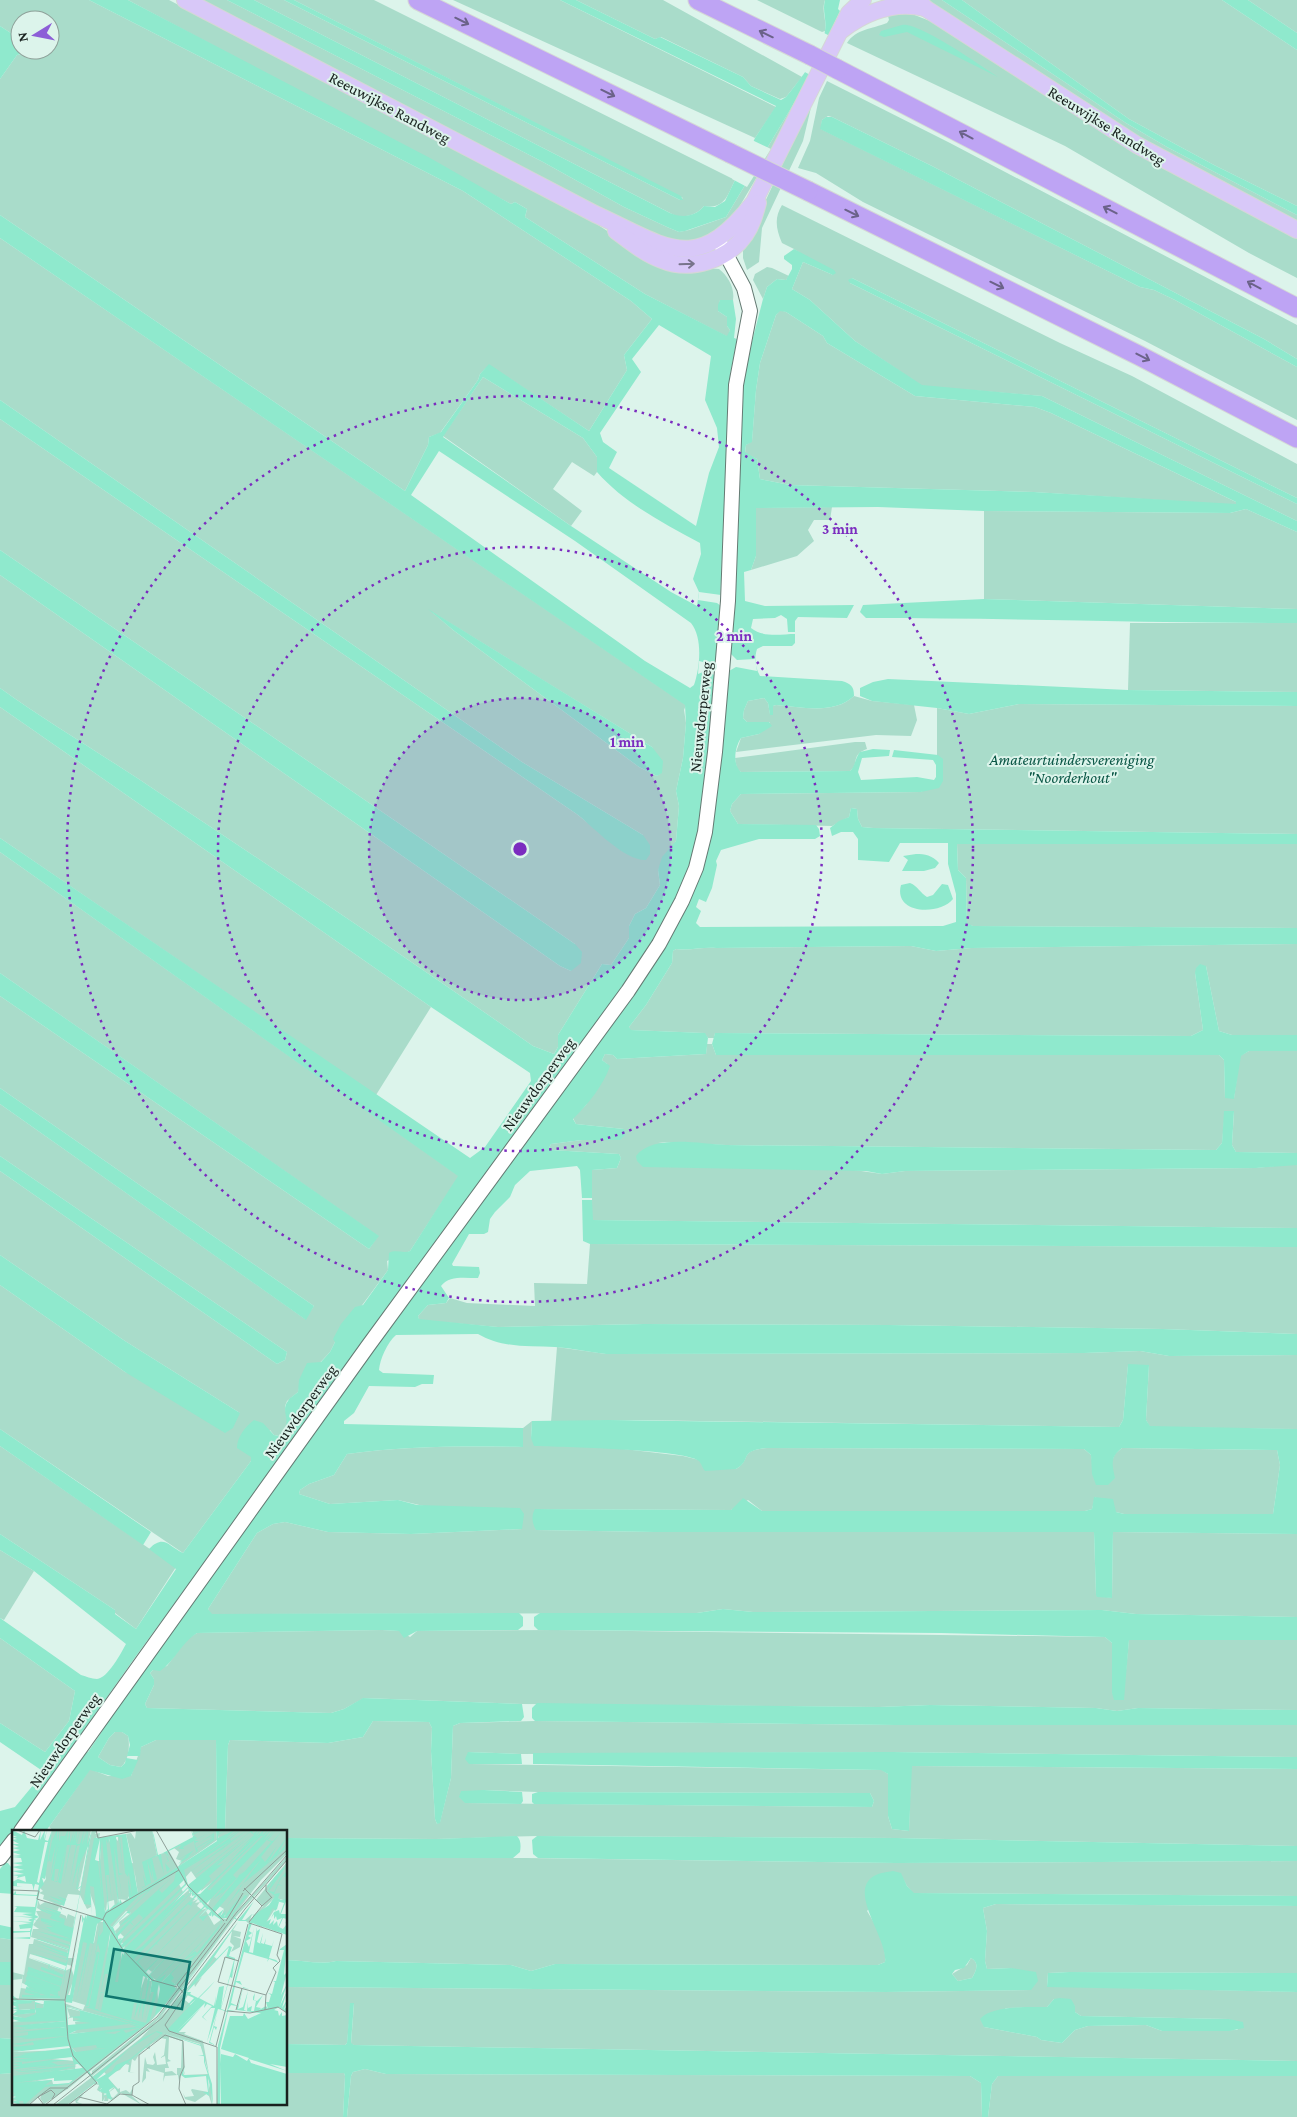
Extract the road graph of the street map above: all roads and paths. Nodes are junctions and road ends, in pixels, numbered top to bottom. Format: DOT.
graph roads {
  1 [pos="185,0"];
  2 [pos="418,0"];
  3 [pos="698,0"];
  4 [pos="863,0"];
  5 [pos="880,4"];
  6 [pos="922,4"];
  7 [pos="840,32"];
  8 [pos="1297,230"];
  9 [pos="722,246"];
  10 [pos="1297,308"];
  11 [pos="1297,438"];
  12 [pos="22,1830"];
  13 [pos="12,1843"];
  14 [pos="0,1858"];
  1 -- 9 [label="main road, Reeuwijkse Randweg"];
  2 -- 11 [label="highway, one-way, bridge"];
  10 -- 3 [label="highway, one-way, bridge"];
  4 -- 7 [label="main road, Reeuwijkse Randweg"];
  5 -- 6 [label="main road, Reeuwijkse Randweg"];
  5 -- 7 [label="main road, Reeuwijkse Randweg"];
  6 -- 8 [label="main road, Reeuwijkse Randweg"];
  7 -- 9 [label="main road, Reeuwijkse Randweg"];
  9 -- 12 [label="street, Nieuwdorperweg"];
  13 -- 14 [label="street"];
}
